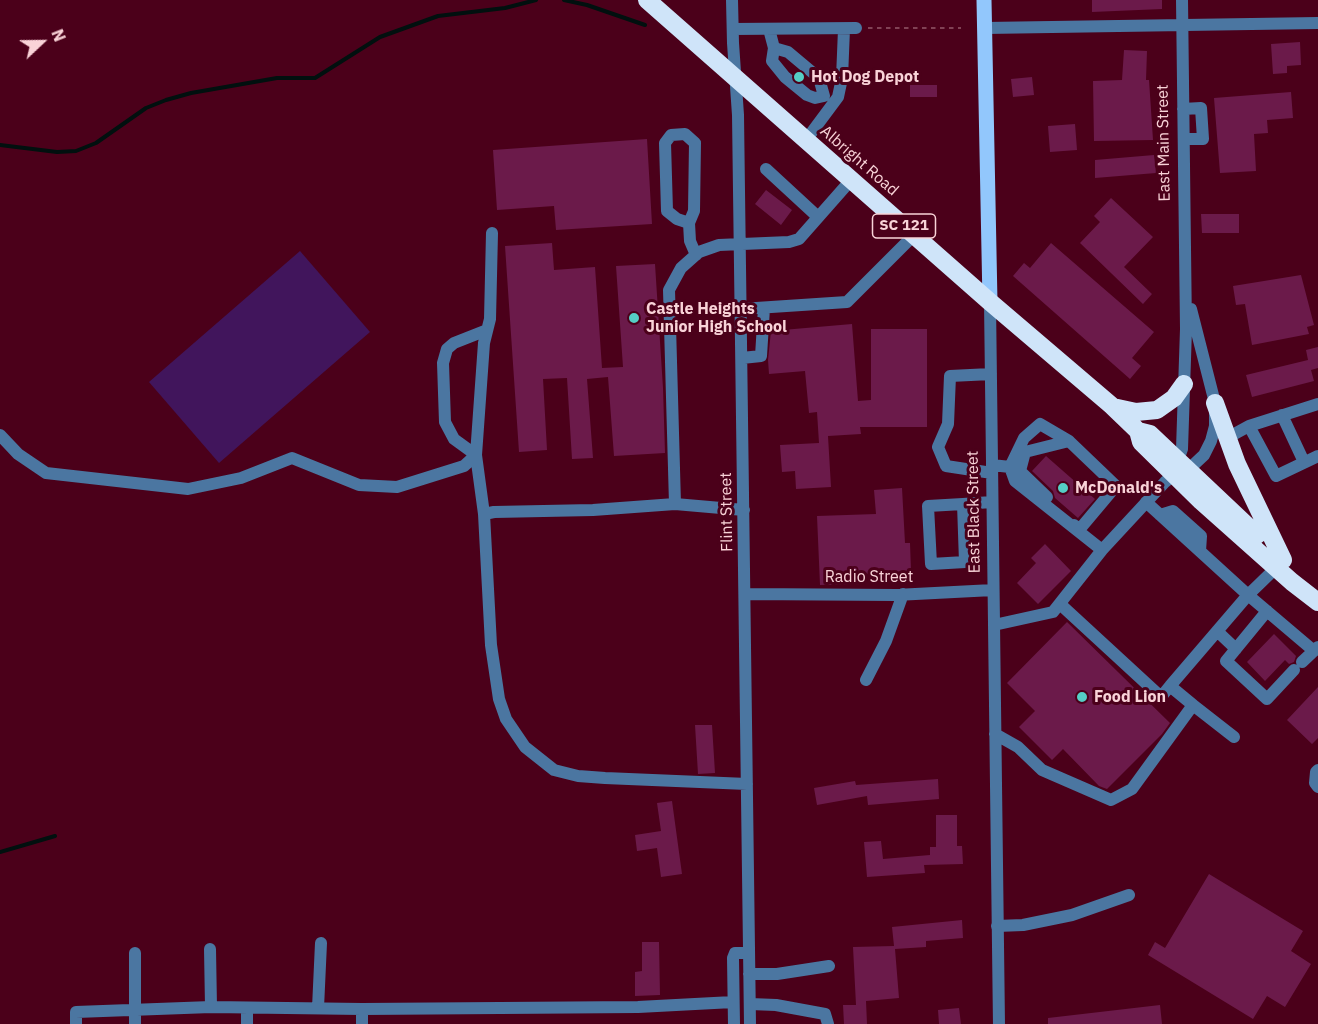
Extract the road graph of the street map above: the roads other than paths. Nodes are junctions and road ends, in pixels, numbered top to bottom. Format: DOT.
graph roads {
  1 [pos="647,0"];
  2 [pos="732,0"];
  3 [pos="984,0"];
  4 [pos="1182,0"];
  5 [pos="1318,23"];
  6 [pos="1182,25"];
  7 [pos="985,28"];
  8 [pos="733,29"];
  9 [pos="768,29"];
  10 [pos="774,48"];
  11 [pos="736,78"];
  12 [pos="829,99"];
  13 [pos="1184,109"];
  14 [pos="806,140"];
  15 [pos="1184,140"];
  16 [pos="766,169"];
  17 [pos="851,180"];
  18 [pos="818,217"];
  19 [pos="689,223"];
  20 [pos="492,233"];
  21 [pos="914,235"];
  22 [pos="740,243"];
  23 [pos="696,255"];
  24 [pos="1186,286"];
  25 [pos="990,302"];
  26 [pos="764,308"];
  27 [pos="741,309"];
  28 [pos="487,330"];
  29 [pos="742,358"];
  30 [pos="991,374"];
  31 [pos="1184,384"];
  32 [pos="1215,403"];
  33 [pos="1318,404"];
  34 [pos="1112,406"];
  35 [pos="1282,415"];
  36 [pos="1249,426"];
  37 [pos="0,435"];
  38 [pos="1227,438"];
  39 [pos="1069,441"];
  40 [pos="476,455"];
  41 [pos="1318,456"];
  42 [pos="1305,462"];
  43 [pos="1010,467"];
  44 [pos="1180,468"];
  45 [pos="992,469"];
  46 [pos="992,502"];
  47 [pos="1146,502"];
  48 [pos="675,504"];
  49 [pos="963,504"];
  50 [pos="744,510"];
  51 [pos="484,514"];
  52 [pos="1078,530"];
  53 [pos="1102,550"];
  54 [pos="1280,564"];
  55 [pos="993,590"];
  56 [pos="1318,591"];
  57 [pos="745,594"];
  58 [pos="903,594"];
  59 [pos="1248,595"];
  60 [pos="1318,602"];
  61 [pos="1060,603"];
  62 [pos="1267,611"];
  63 [pos="994,625"];
  64 [pos="1217,632"];
  65 [pos="1236,649"];
  66 [pos="1316,649"];
  67 [pos="866,680"];
  68 [pos="1170,686"];
  69 [pos="1193,705"];
  70 [pos="995,734"];
  71 [pos="1234,737"];
  72 [pos="1318,770"];
  73 [pos="747,784"];
  74 [pos="1318,787"];
  75 [pos="1129,895"];
  76 [pos="998,926"];
  77 [pos="321,943"];
  78 [pos="210,949"];
  79 [pos="135,953"];
  80 [pos="749,953"];
  81 [pos="830,966"];
  82 [pos="749,979"];
  83 [pos="734,984"];
  84 [pos="734,1002"];
  85 [pos="750,1004"];
  86 [pos="211,1007"];
  87 [pos="247,1008"];
  88 [pos="318,1008"];
  89 [pos="362,1009"];
  90 [pos="134,1010"];
  91 [pos="76,1024"];
  92 [pos="135,1024"];
  93 [pos="247,1024"];
  94 [pos="362,1024"];
  95 [pos="734,1024"];
  96 [pos="750,1024"];
  97 [pos="828,1024"];
  98 [pos="999,1024"];
  1 -- 11 [label="highway, Albright Road / SC 121"];
  2 -- 8 [label="street, Flint Street"];
  3 -- 7 [label="main road, East Black Street"];
  4 -- 6 [label="street, East Main Street"];
  5 -- 6 [label="street"];
  6 -- 7 [label="street"];
  6 -- 13 [label="street, East Main Street"];
  7 -- 25 [label="main road, East Black Street"];
  8 -- 9 [label="street"];
  8 -- 11 [label="street, Flint Street"];
  9 -- 10 [label="street"];
  9 -- 12 [label="street"];
  10 -- 12 [label="street"];
  10 -- 12 [label="street"];
  11 -- 14 [label="highway, Albright Road / SC 121"];
  11 -- 22 [label="street, Flint Street"];
  12 -- 14 [label="street"];
  13 -- 15 [label="street, East Main Street"];
  13 -- 15 [label="street"];
  14 -- 17 [label="highway, Albright Road / SC 121"];
  15 -- 24 [label="street, East Main Street"];
  16 -- 18 [label="street"];
  17 -- 18 [label="street"];
  17 -- 21 [label="highway, Albright Road / SC 121"];
  18 -- 22 [label="street"];
  19 -- 19 [label="street"];
  19 -- 23 [label="street"];
  20 -- 28 [label="street"];
  21 -- 25 [label="highway, Albright Road / SC 121"];
  21 -- 26 [label="street"];
  22 -- 23 [label="street"];
  22 -- 27 [label="street, Flint Street"];
  23 -- 48 [label="street"];
  24 -- 31 [label="street, East Main Street"];
  24 -- 32 [label="street, East Main Street"];
  25 -- 30 [label="street, East Black Street"];
  25 -- 34 [label="highway, Albright Road"];
  26 -- 27 [label="street"];
  26 -- 29 [label="street"];
  27 -- 29 [label="street, Flint Street"];
  28 -- 40 [label="street"];
  28 -- 40 [label="street"];
  29 -- 50 [label="street, Flint Street"];
  30 -- 45 [label="street, East Black Street"];
  30 -- 45 [label="street"];
  31 -- 34 [label="highway"];
  31 -- 44 [label="street, East Main Street"];
  32 -- 38 [label="highway"];
  32 -- 44 [label="street, East Main Street"];
  33 -- 35 [label="street"];
  34 -- 44 [label="highway, Albright Road"];
  35 -- 36 [label="street"];
  35 -- 42 [label="street"];
  36 -- 38 [label="street"];
  36 -- 42 [label="street"];
  37 -- 40 [label="street"];
  38 -- 54 [label="highway"];
  39 -- 43 [label="street"];
  39 -- 52 [label="street"];
  39 -- 52 [label="street"];
  40 -- 51 [label="street"];
  41 -- 42 [label="street"];
  43 -- 45 [label="street"];
  43 -- 52 [label="street"];
  44 -- 47 [label="street"];
  44 -- 54 [label="highway"];
  45 -- 46 [label="street, East Black Street"];
  46 -- 49 [label="street"];
  46 -- 55 [label="street, East Black Street"];
  47 -- 53 [label="street"];
  47 -- 59 [label="street"];
  48 -- 50 [label="street"];
  48 -- 51 [label="street"];
  49 -- 49 [label="street"];
  50 -- 57 [label="street, Flint Street"];
  51 -- 73 [label="street"];
  52 -- 53 [label="street"];
  53 -- 61 [label="street"];
  54 -- 56 [label="highway"];
  54 -- 59 [label="street"];
  54 -- 60 [label="highway"];
  55 -- 58 [label="street, Radio Street"];
  55 -- 63 [label="street, East Black Street"];
  57 -- 58 [label="street, Radio Street"];
  57 -- 73 [label="street, Flint Street"];
  58 -- 67 [label="street"];
  59 -- 62 [label="street"];
  59 -- 64 [label="street"];
  61 -- 63 [label="street"];
  61 -- 68 [label="street"];
  62 -- 65 [label="street"];
  62 -- 66 [label="street"];
  63 -- 70 [label="street, East Black Street"];
  64 -- 65 [label="street"];
  64 -- 68 [label="street"];
  65 -- 66 [label="street"];
  68 -- 69 [label="street"];
  69 -- 70 [label="street"];
  69 -- 71 [label="street"];
  70 -- 76 [label="street, East Black Street"];
  72 -- 74 [label="street"];
  73 -- 80 [label="street, Flint Street"];
  75 -- 76 [label="street"];
  76 -- 98 [label="street, East Black Street"];
  77 -- 88 [label="street"];
  78 -- 86 [label="street"];
  79 -- 90 [label="street"];
  80 -- 82 [label="street, Flint Street"];
  80 -- 83 [label="street"];
  81 -- 82 [label="street"];
  82 -- 83 [label="street"];
  82 -- 85 [label="street, Flint Street"];
  83 -- 84 [label="street"];
  84 -- 89 [label="street"];
  84 -- 95 [label="street"];
  85 -- 96 [label="street, Flint Street"];
  85 -- 97 [label="street"];
  86 -- 87 [label="street"];
  86 -- 90 [label="street"];
  87 -- 88 [label="street"];
  87 -- 93 [label="street"];
  88 -- 89 [label="street"];
  89 -- 94 [label="street"];
  90 -- 91 [label="street"];
  90 -- 92 [label="street"];
}
